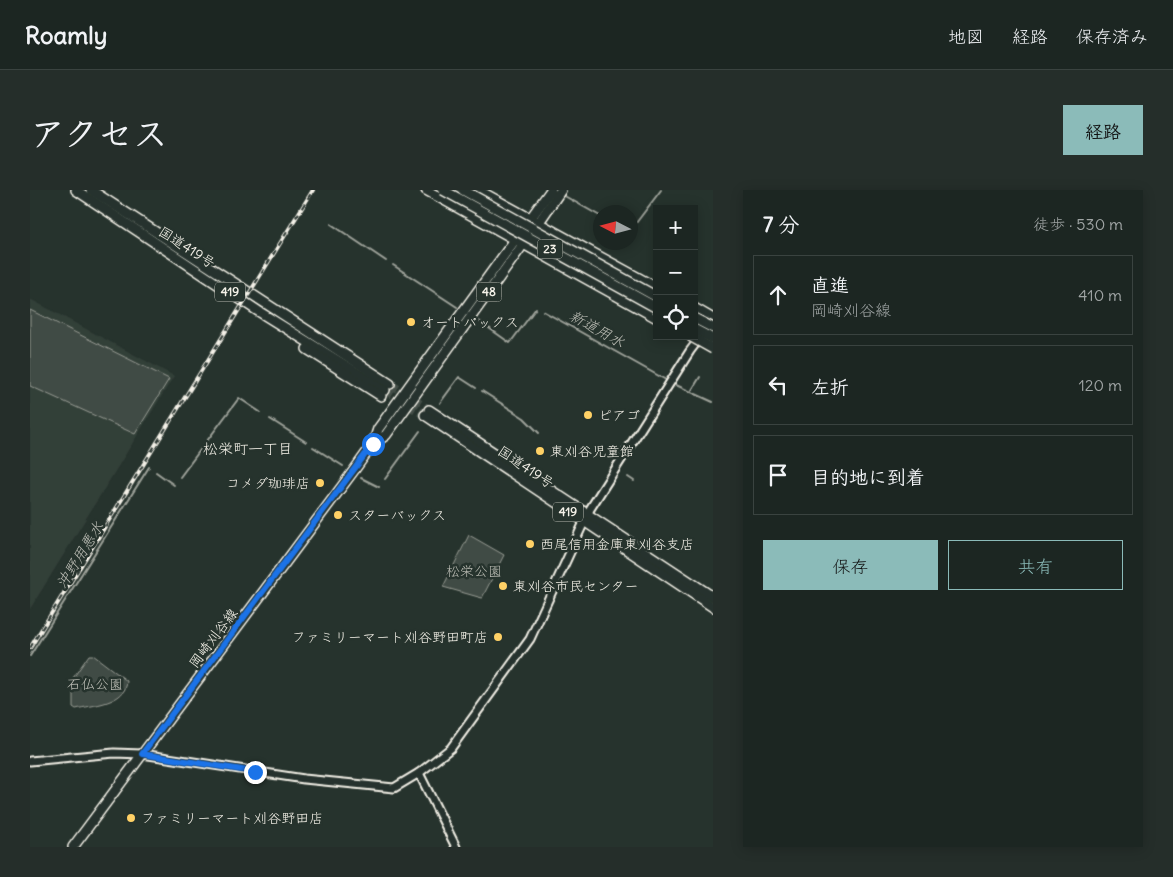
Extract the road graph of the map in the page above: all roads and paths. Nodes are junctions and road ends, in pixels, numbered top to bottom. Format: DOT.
graph roads {
  1 [pos="76,190"];
  2 [pos="91,190"];
  3 [pos="426,190"];
  4 [pos="443,190"];
  5 [pos="463,190"];
  6 [pos="478,190"];
  7 [pos="551,190"];
  8 [pos="561,190"];
  9 [pos="534,221"];
  10 [pos="514,240"];
  11 [pos="523,245"];
  12 [pos="176,251"];
  13 [pos="653,286"];
  14 [pos="653,295"];
  15 [pos="653,306"];
  16 [pos="698,311"];
  17 [pos="653,316"];
  18 [pos="698,320"];
  19 [pos="713,320"];
  20 [pos="713,328"];
  21 [pos="698,331"];
  22 [pos="713,339"];
  23 [pos="697,340"];
  24 [pos="713,349"];
  25 [pos="427,412"];
  26 [pos="373,444"];
  27 [pos="585,518"];
  28 [pos="713,597"];
  29 [pos="713,607"];
  30 [pos="142,754"];
  31 [pos="30,761"];
  32 [pos="419,773"];
  33 [pos="73,847"];
  34 [pos="456,847"];
  1 -- 12 [label="main road, 国道419号 / 419"];
  2 -- 12 [label="main road, 国道419号 / 419"];
  3 -- 10 [label="main road"];
  4 -- 15 [label="main road, 23, bridge"];
  5 -- 14 [label="main road, 23, bridge"];
  6 -- 9 [label="main road"];
  7 -- 9 [label="main road, 岡崎刈谷線 / 48"];
  8 -- 9 [label="main road, 岡崎刈谷線 / 48"];
  9 -- 10 [label="main road, 岡崎刈谷線 / 48"];
  9 -- 11 [label="main road, 岡崎刈谷線 / 48"];
  9 -- 13 [label="main road"];
  10 -- 11 [label="main road"];
  10 -- 26 [label="main road, 岡崎刈谷線 / 48"];
  11 -- 17 [label="main road"];
  11 -- 26 [label="main road, 岡崎刈谷線 / 48"];
  12 -- 12 [label="main road, 国道419号 / 419"];
  16 -- 19 [label="main road"];
  18 -- 20 [label="main road, bridge"];
  19 -- 27 [label="street"];
  21 -- 22 [label="main road, bridge"];
  23 -- 24 [label="main road, bridge"];
  25 -- 27 [label="main road, 国道419号 / 419"];
  26 -- 30 [label="main road, 岡崎刈谷線 / 48"];
  27 -- 28 [label="main road, 国道419号 / 419"];
  27 -- 29 [label="main road, 国道419号 / 419"];
  27 -- 32 [label="street"];
  30 -- 31 [label="street"];
  30 -- 32 [label="street"];
  30 -- 33 [label="main road, 岡崎刈谷線 / 48"];
  32 -- 34 [label="street"];
}
